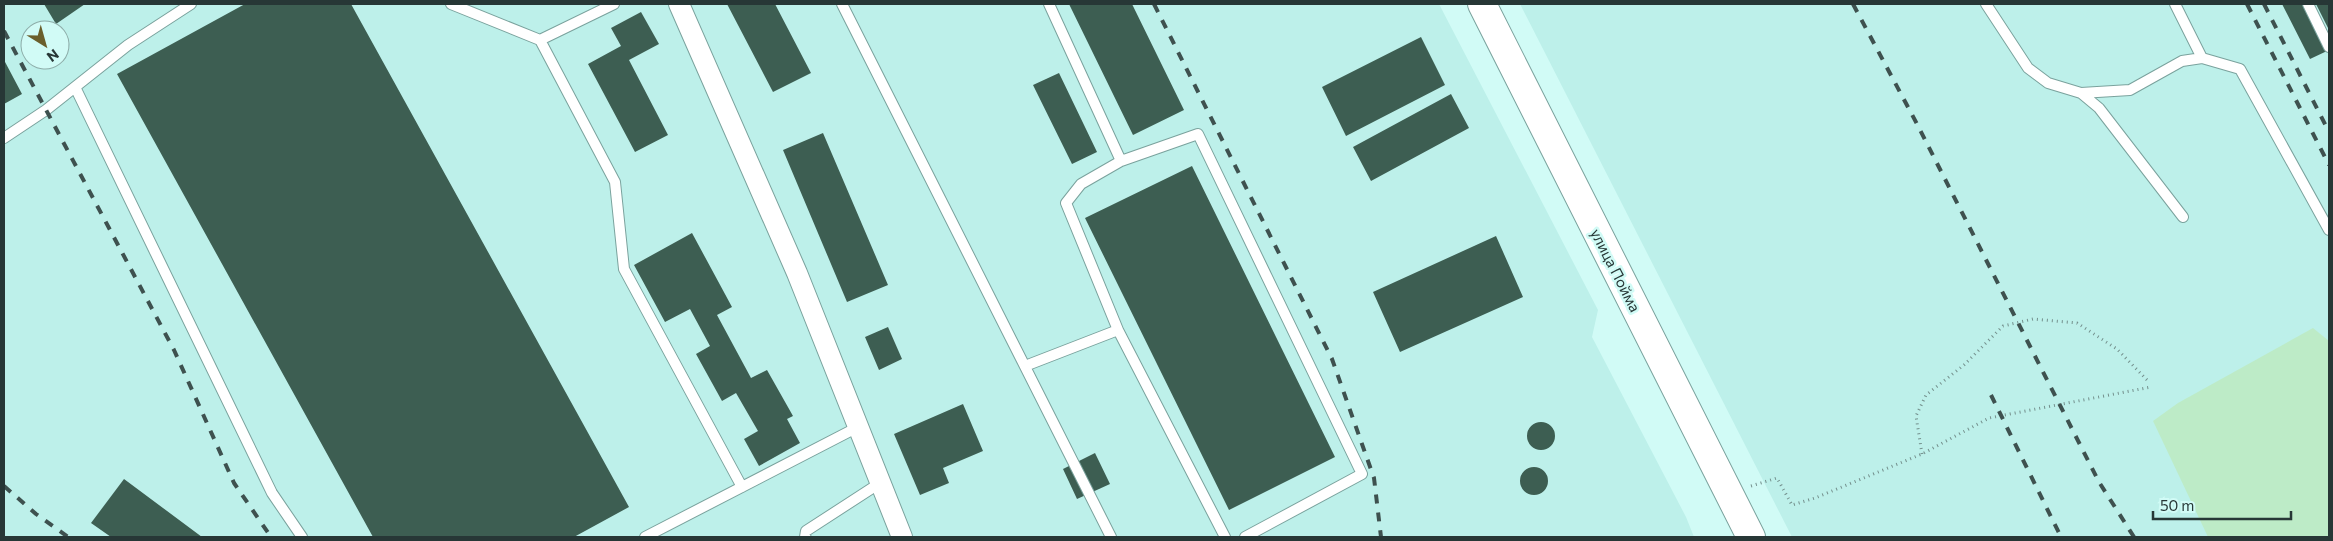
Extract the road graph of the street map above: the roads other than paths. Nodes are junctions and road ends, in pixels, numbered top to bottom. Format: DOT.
graph roads {
  1 [pos="191,4"];
  2 [pos="451,4"];
  3 [pos="614,4"];
  4 [pos="679,4"];
  5 [pos="842,4"];
  6 [pos="1050,4"];
  7 [pos="1482,4"];
  8 [pos="1986,4"];
  9 [pos="2176,4"];
  10 [pos="2308,4"];
  11 [pos="540,40"];
  12 [pos="2329,47"];
  13 [pos="2202,58"];
  14 [pos="75,86"];
  15 [pos="2081,93"];
  16 [pos="4,138"];
  17 [pos="1121,161"];
  18 [pos="2184,217"];
  19 [pos="2329,230"];
  20 [pos="1118,330"];
  21 [pos="1025,366"];
  22 [pos="858,427"];
  23 [pos="880,483"];
  24 [pos="742,487"];
  25 [pos="302,537"];
  26 [pos="645,537"];
  27 [pos="805,537"];
  28 [pos="902,537"];
  29 [pos="1110,537"];
  30 [pos="1226,537"];
  31 [pos="1245,537"];
  32 [pos="1746,537"];
  33 [pos="1751,537"];
  1 -- 14 [label="lane"];
  2 -- 11 [label="lane"];
  3 -- 11 [label="lane"];
  4 -- 22 [label="street"];
  5 -- 21 [label="lane"];
  6 -- 17 [label="lane"];
  7 -- 33 [label="main road, улица Пойма"];
  8 -- 15 [label="lane"];
  9 -- 13 [label="lane"];
  10 -- 12 [label="lane"];
  11 -- 24 [label="lane"];
  13 -- 15 [label="lane"];
  13 -- 19 [label="lane"];
  14 -- 16 [label="lane"];
  14 -- 25 [label="lane"];
  15 -- 18 [label="lane"];
  17 -- 20 [label="lane"];
  17 -- 31 [label="lane"];
  20 -- 21 [label="lane"];
  20 -- 30 [label="lane"];
  21 -- 29 [label="lane"];
  22 -- 23 [label="street"];
  22 -- 24 [label="lane"];
  23 -- 27 [label="lane"];
  23 -- 28 [label="street"];
  24 -- 26 [label="lane"];
  32 -- 33 [label="street"];
}
